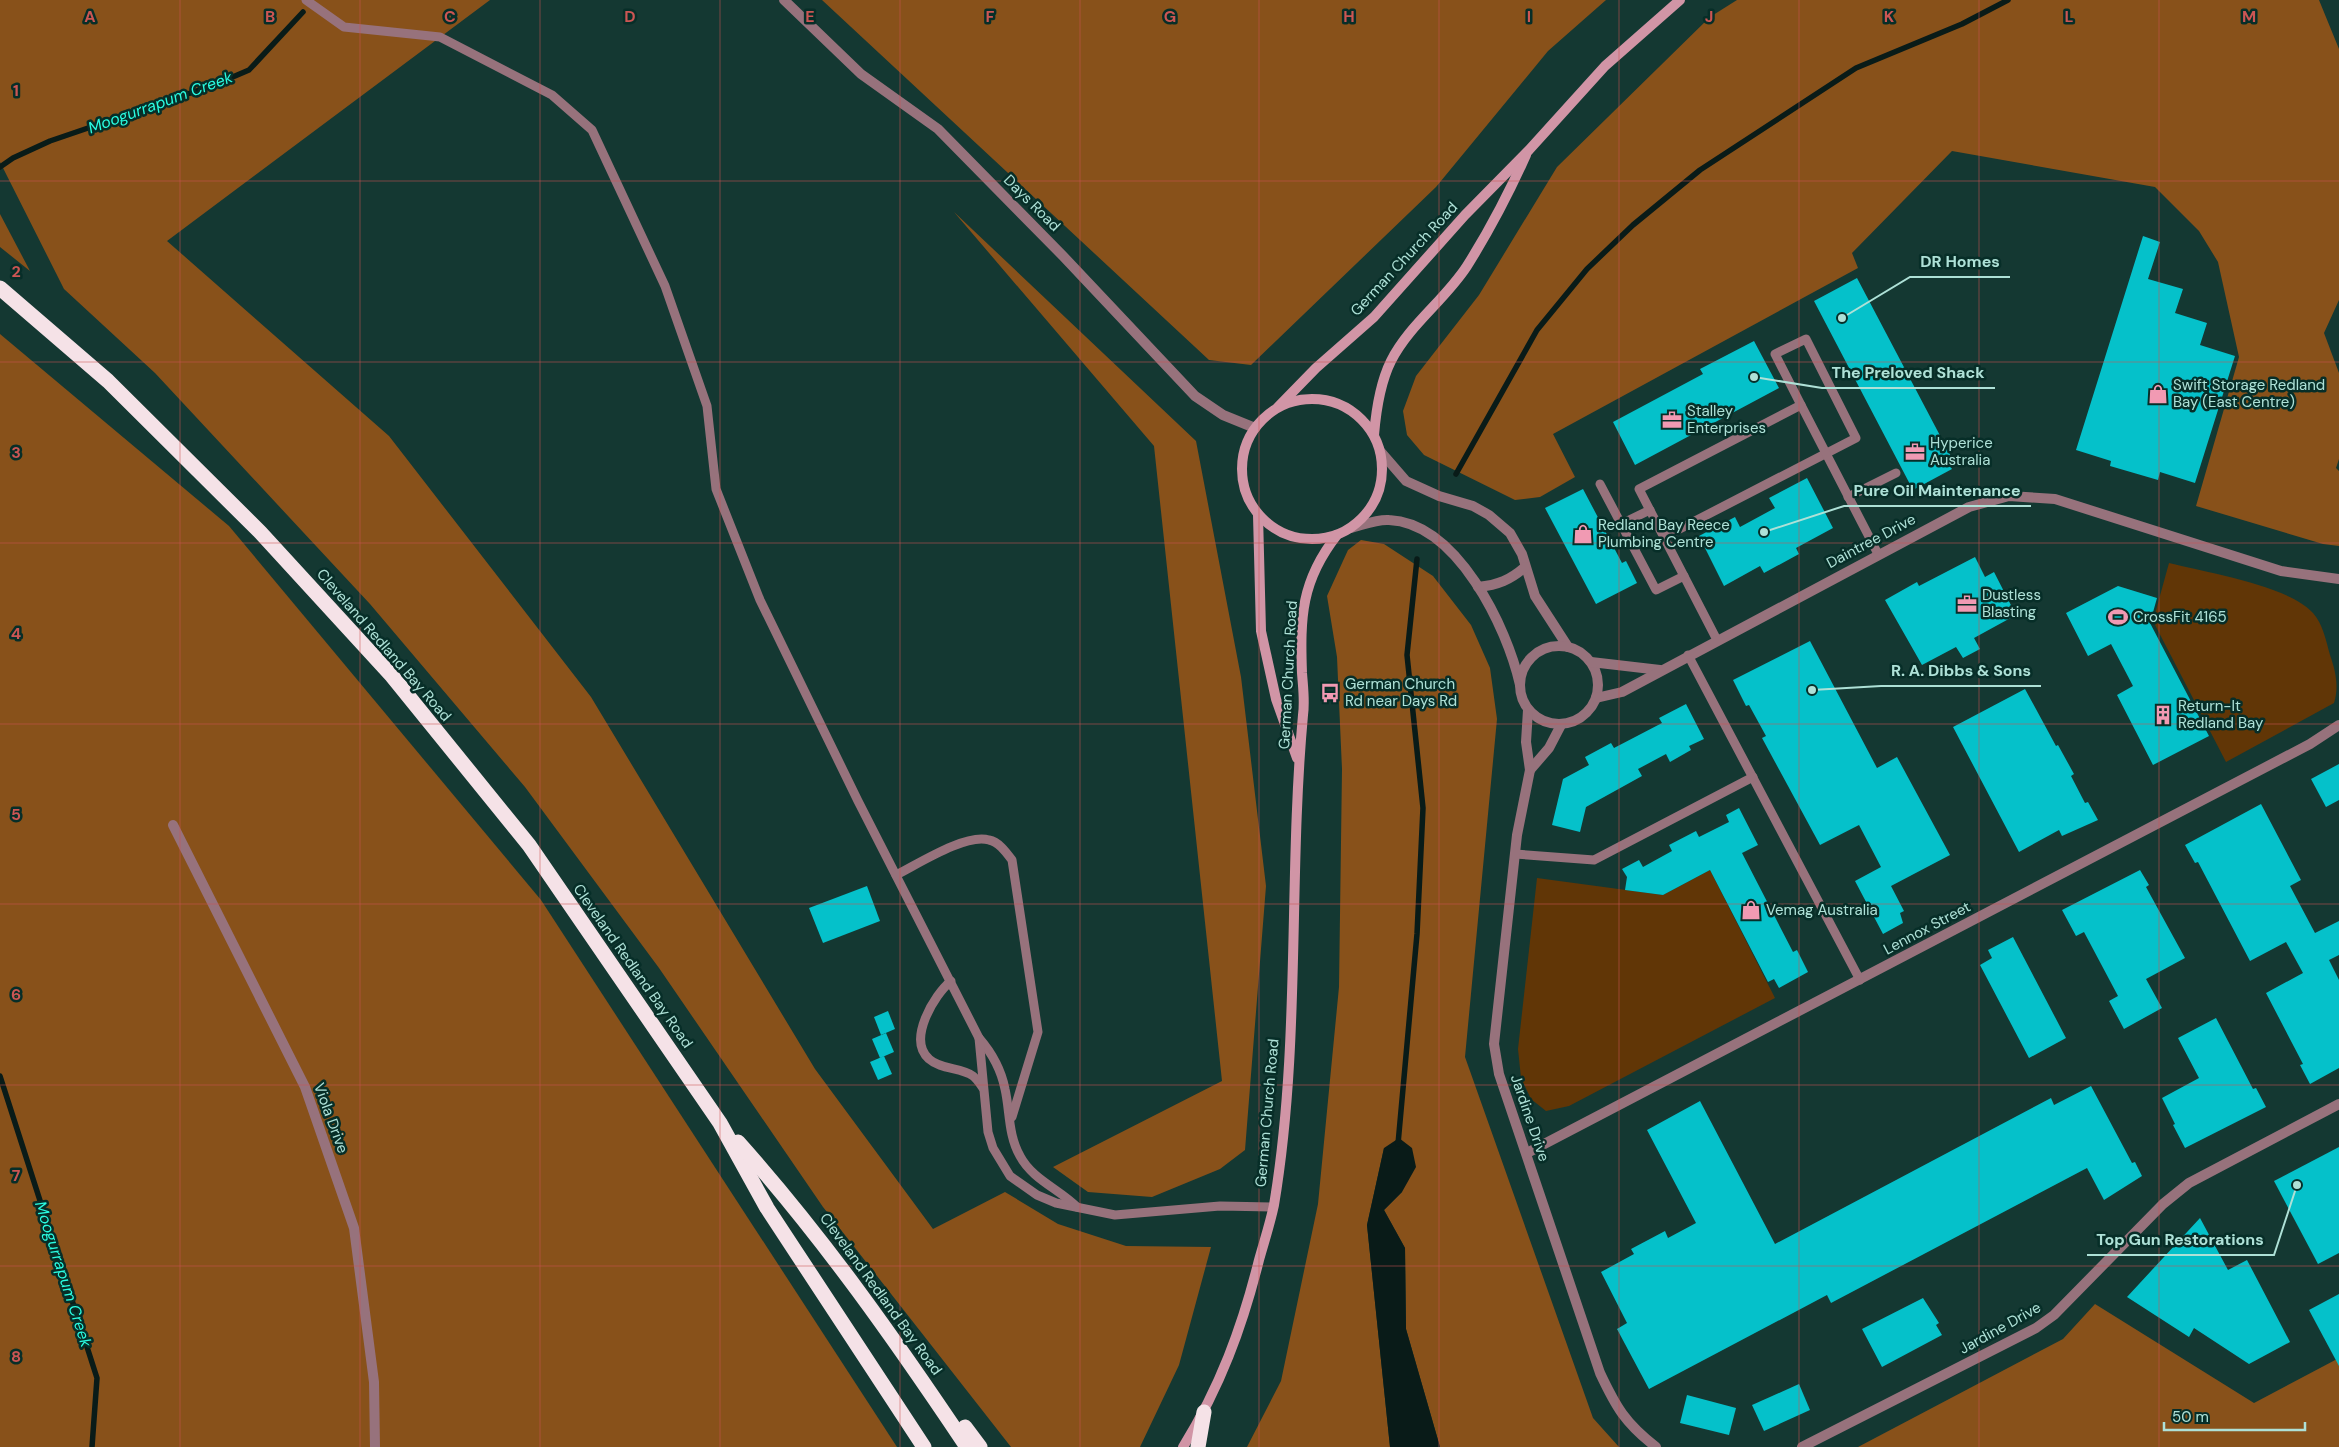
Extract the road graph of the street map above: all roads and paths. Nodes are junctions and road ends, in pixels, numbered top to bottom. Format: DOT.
graph roads {
  1 [pos="306,0"];
  2 [pos="784,0"];
  3 [pos="1680,0"];
  4 [pos="1529,150"];
  5 [pos="0,288"];
  6 [pos="1801,406"];
  7 [pos="1278,407"];
  8 [pos="1254,428"];
  9 [pos="1374,435"];
  10 [pos="1380,451"];
  11 [pos="1826,453"];
  12 [pos="1896,473"];
  13 [pos="1600,484"];
  14 [pos="1848,498"];
  15 [pos="1650,510"];
  16 [pos="1258,515"];
  17 [pos="1621,524"];
  18 [pos="1352,528"];
  19 [pos="1337,535"];
  20 [pos="1664,537"];
  21 [pos="1878,554"];
  22 [pos="1525,567"];
  23 [pos="1684,576"];
  24 [pos="2339,579"];
  25 [pos="1478,587"];
  26 [pos="1717,640"];
  27 [pos="1568,647"];
  28 [pos="1688,655"];
  29 [pos="1591,662"];
  30 [pos="1661,670"];
  31 [pos="1520,685"];
  32 [pos="1596,698"];
  33 [pos="1528,710"];
  34 [pos="1561,725"];
  35 [pos="2339,725"];
  36 [pos="1298,764"];
  37 [pos="1530,770"];
  38 [pos="1753,777"];
  39 [pos="173,825"];
  40 [pos="1515,854"];
  41 [pos="896,874"];
  42 [pos="1860,980"];
  43 [pos="951,981"];
  44 [pos="979,1038"];
  45 [pos="983,1088"];
  46 [pos="2339,1104"];
  47 [pos="1010,1122"];
  48 [pos="720,1123"];
  49 [pos="1527,1153"];
  50 [pos="1077,1207"];
  51 [pos="1273,1207"];
  52 [pos="897,1342"];
  53 [pos="1204,1412"];
  54 [pos="375,1447"];
  55 [pos="924,1447"];
  56 [pos="967,1447"];
  57 [pos="980,1447"];
  58 [pos="1183,1447"];
  59 [pos="1198,1447"];
  60 [pos="1656,1447"];
  61 [pos="1802,1447"];
  1 -- 41 [label="lane"];
  2 -- 8 [label="street, Days Road"];
  3 -- 4 [label="street, German Church Road"];
  4 -- 7 [label="street, German Church Road"];
  4 -- 9 [label="street, German Church Road"];
  5 -- 48 [label="highway, Cleveland Redland Bay Road"];
  6 -- 11 [label="lane"];
  6 -- 11 [label="lane"];
  6 -- 15 [label="lane"];
  7 -- 8 [label="street"];
  7 -- 9 [label="street"];
  8 -- 16 [label="street"];
  9 -- 10 [label="street"];
  10 -- 18 [label="street"];
  10 -- 22 [label="street"];
  11 -- 14 [label="lane"];
  11 -- 20 [label="lane"];
  12 -- 14 [label="lane"];
  13 -- 17 [label="lane"];
  14 -- 21 [label="lane"];
  15 -- 17 [label="lane"];
  15 -- 20 [label="lane"];
  16 -- 19 [label="street"];
  16 -- 36 [label="street, German Church Road"];
  17 -- 23 [label="lane"];
  18 -- 19 [label="street"];
  18 -- 25 [label="street"];
  19 -- 36 [label="street, German Church Road"];
  20 -- 23 [label="lane"];
  21 -- 24 [label="street, Daintree Drive"];
  21 -- 26 [label="street, Daintree Drive"];
  22 -- 25 [label="street"];
  22 -- 27 [label="street"];
  23 -- 26 [label="lane"];
  25 -- 31 [label="street"];
  26 -- 28 [label="street, Daintree Drive"];
  27 -- 29 [label="street"];
  27 -- 31 [label="street"];
  28 -- 30 [label="street, Daintree Drive"];
  28 -- 38 [label="lane"];
  29 -- 30 [label="street"];
  29 -- 32 [label="street"];
  30 -- 32 [label="street, Daintree Drive"];
  31 -- 33 [label="street"];
  32 -- 34 [label="street"];
  33 -- 34 [label="street"];
  33 -- 37 [label="street"];
  34 -- 37 [label="street"];
  35 -- 42 [label="street, Lennox Street"];
  36 -- 51 [label="street, German Church Road"];
  37 -- 40 [label="street, Jardine Drive"];
  38 -- 40 [label="lane"];
  38 -- 42 [label="lane"];
  39 -- 54 [label="street, Viola Drive"];
  40 -- 49 [label="street, Jardine Drive"];
  41 -- 43 [label="lane"];
  41 -- 47 [label="lane"];
  42 -- 49 [label="street, Lennox Street"];
  43 -- 44 [label="lane"];
  43 -- 45 [label="lane"];
  44 -- 45 [label="lane"];
  44 -- 47 [label="lane"];
  45 -- 50 [label="lane"];
  46 -- 61 [label="street, Jardine Drive"];
  47 -- 50 [label="lane"];
  48 -- 52 [label="highway, Cleveland Redland Bay Road"];
  48 -- 55 [label="highway, Cleveland Redland Bay Road"];
  49 -- 60 [label="street, Jardine Drive"];
  50 -- 51 [label="lane"];
  51 -- 53 [label="street, German Church Road"];
  52 -- 56 [label="highway, Cleveland Redland Bay Road"];
  52 -- 57 [label="highway"];
  53 -- 58 [label="street, German Church Road"];
  53 -- 59 [label="highway"];
}
